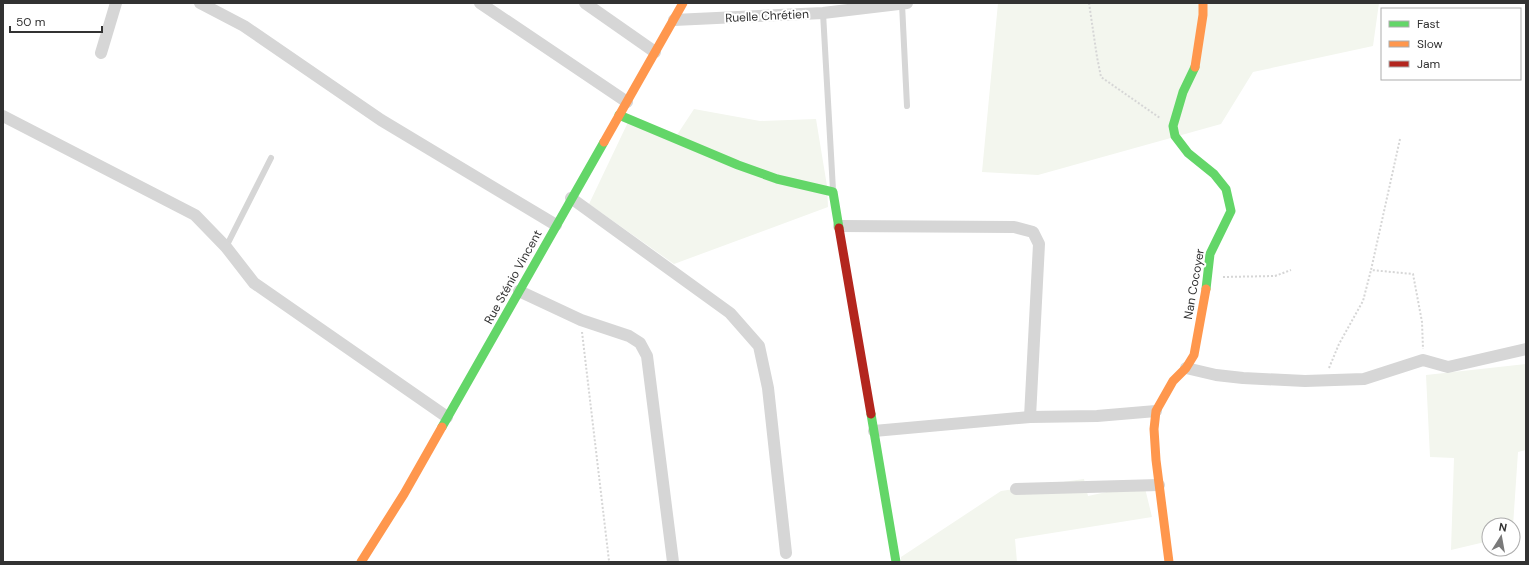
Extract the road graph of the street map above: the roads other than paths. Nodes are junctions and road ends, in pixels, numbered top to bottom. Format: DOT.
graph roads {
  1 [pos="116,3"];
  2 [pos="200,3"];
  3 [pos="480,3"];
  4 [pos="585,3"];
  5 [pos="1203,3"];
  6 [pos="681,4"];
  7 [pos="904,4"];
  8 [pos="822,13"];
  9 [pos="674,20"];
  10 [pos="655,52"];
  11 [pos="101,54"];
  12 [pos="627,102"];
  13 [pos="907,106"];
  14 [pos="3,116"];
  15 [pos="619,116"];
  16 [pos="271,158"];
  17 [pos="833,192"];
  18 [pos="571,198"];
  19 [pos="556,225"];
  20 [pos="839,226"];
  21 [pos="226,247"];
  22 [pos="519,291"];
  23 [pos="1526,349"];
  24 [pos="1186,368"];
  25 [pos="1156,411"];
  26 [pos="447,417"];
  27 [pos="1030,418"];
  28 [pos="874,431"];
  29 [pos="1159,484"];
  30 [pos="1016,489"];
  31 [pos="786,553"];
  32 [pos="361,562"];
  33 [pos="673,562"];
  34 [pos="896,562"];
  35 [pos="1169,562"];
  1 -- 11 [label="street"];
  2 -- 19 [label="street"];
  3 -- 12 [label="street"];
  4 -- 10 [label="street"];
  5 -- 24 [label="street, Nan Cocoyer"];
  6 -- 9 [label="street, Rue Sténio Vincent"];
  7 -- 8 [label="street, Ruelle Chrétien"];
  7 -- 13 [label="lane"];
  8 -- 9 [label="street, Ruelle Chrétien"];
  8 -- 17 [label="lane"];
  9 -- 10 [label="street, Rue Sténio Vincent"];
  10 -- 12 [label="street, Rue Sténio Vincent"];
  12 -- 15 [label="street, Rue Sténio Vincent"];
  14 -- 21 [label="street"];
  15 -- 17 [label="street"];
  15 -- 18 [label="street, Rue Sténio Vincent"];
  16 -- 21 [label="lane"];
  17 -- 20 [label="street"];
  18 -- 19 [label="street, Rue Sténio Vincent"];
  18 -- 31 [label="street"];
  19 -- 22 [label="street, Rue Sténio Vincent"];
  20 -- 27 [label="street"];
  20 -- 28 [label="street"];
  21 -- 26 [label="street"];
  22 -- 26 [label="street, Rue Sténio Vincent"];
  22 -- 33 [label="street"];
  23 -- 24 [label="street"];
  24 -- 25 [label="street, Nan Cocoyer"];
  25 -- 27 [label="street"];
  25 -- 29 [label="street, Nan Cocoyer"];
  26 -- 32 [label="street, Rue Sténio Vincent"];
  27 -- 28 [label="street"];
  28 -- 34 [label="street"];
  29 -- 30 [label="street"];
  29 -- 35 [label="street, Nan Cocoyer"];
}
